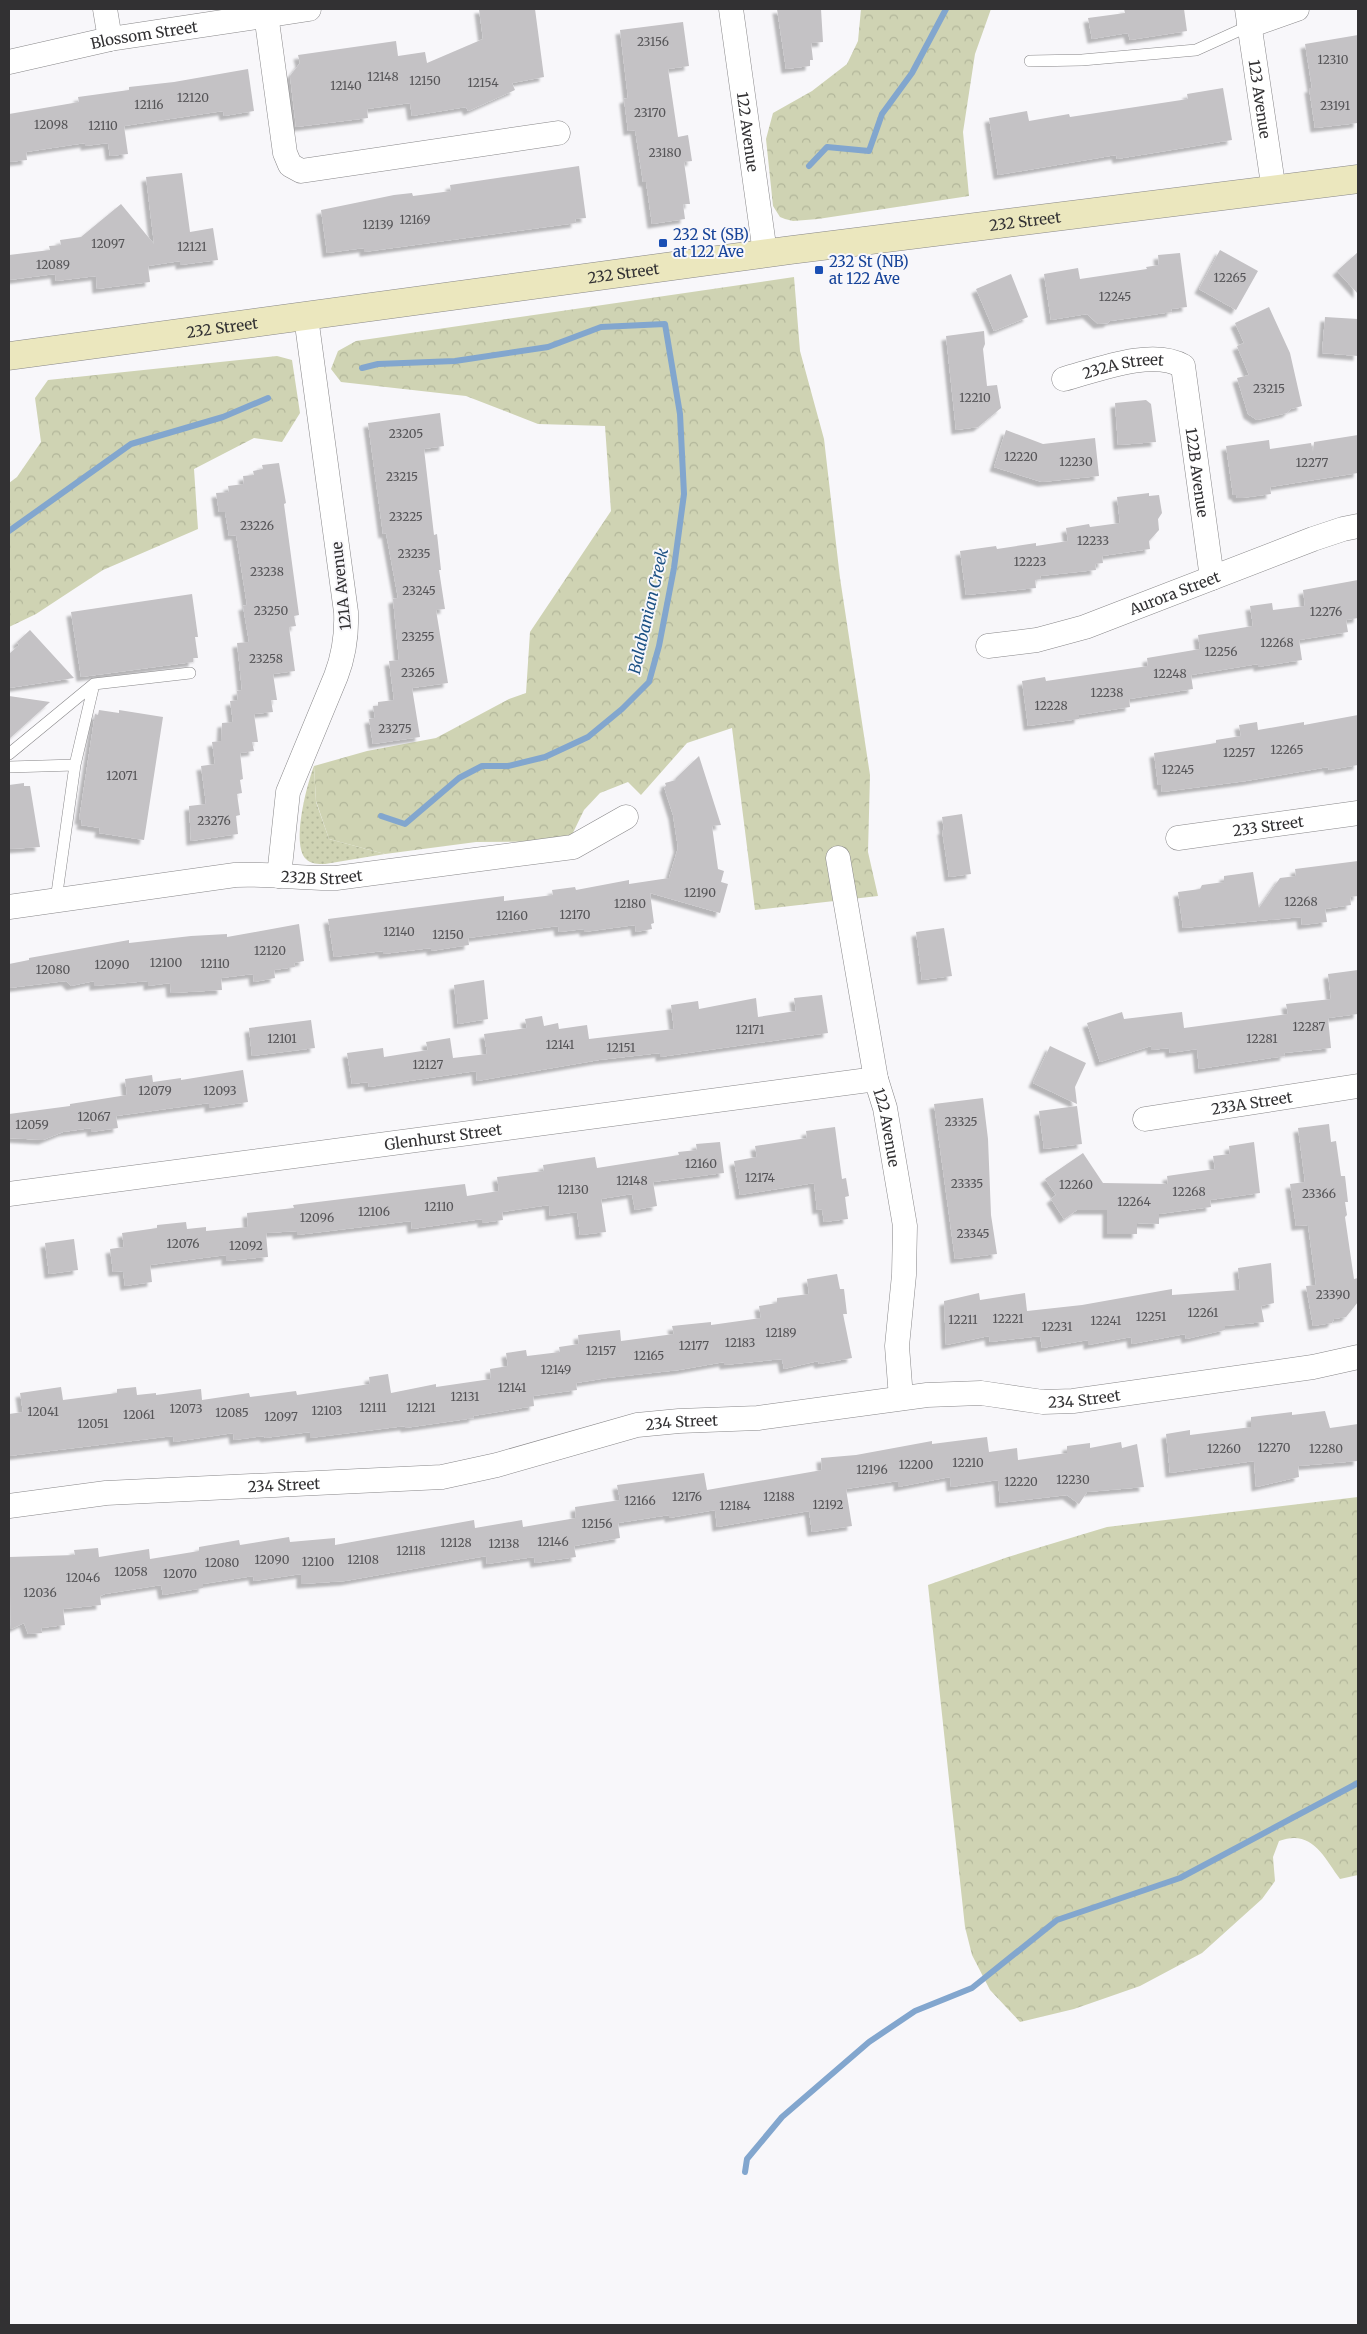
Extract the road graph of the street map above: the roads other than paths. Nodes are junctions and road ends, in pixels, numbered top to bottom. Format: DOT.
graph roads {
  1 [pos="105,9"];
  2 [pos="309,9"];
  3 [pos="731,9"];
  4 [pos="1297,9"];
  5 [pos="266,14"];
  6 [pos="1248,17"];
  7 [pos="110,39"];
  8 [pos="1030,61"];
  9 [pos="9,62"];
  10 [pos="558,132"];
  11 [pos="1358,179"];
  12 [pos="1274,190"];
  13 [pos="765,253"];
  14 [pos="306,317"];
  15 [pos="9,356"];
  16 [pos="1183,366"];
  17 [pos="1064,379"];
  18 [pos="1358,526"];
  19 [pos="1212,578"];
  20 [pos="988,646"];
  21 [pos="190,673"];
  22 [pos="94,684"];
  23 [pos="9,754"];
  24 [pos="75,765"];
  25 [pos="9,767"];
  26 [pos="1358,813"];
  27 [pos="626,817"];
  28 [pos="1178,838"];
  29 [pos="838,858"];
  30 [pos="279,876"];
  31 [pos="56,900"];
  32 [pos="9,907"];
  33 [pos="876,1079"];
  34 [pos="1358,1086"];
  35 [pos="1145,1119"];
  36 [pos="9,1194"];
  37 [pos="1358,1357"];
  38 [pos="901,1398"];
  39 [pos="9,1506"];
  1 -- 7 [label="street"];
  2 -- 5 [label="street, Blossom Street"];
  3 -- 13 [label="street, 122 Avenue"];
  4 -- 6 [label="street"];
  5 -- 7 [label="street, Blossom Street"];
  5 -- 10 [label="street"];
  6 -- 8 [label="lane"];
  6 -- 12 [label="street, 123 Avenue"];
  7 -- 9 [label="street, Blossom Street"];
  11 -- 12 [label="main road, 232 Street"];
  12 -- 13 [label="main road, 232 Street"];
  13 -- 14 [label="main road, 232 Street"];
  14 -- 15 [label="main road, 232 Street"];
  14 -- 30 [label="street, 121A Avenue"];
  16 -- 17 [label="street, 232A Street"];
  16 -- 19 [label="street, 122B Avenue"];
  18 -- 19 [label="street, Aurora Street"];
  19 -- 20 [label="street, Aurora Street"];
  21 -- 22 [label="lane"];
  22 -- 23 [label="lane"];
  22 -- 24 [label="lane"];
  24 -- 25 [label="lane"];
  24 -- 31 [label="lane"];
  26 -- 28 [label="street, 233 Street"];
  27 -- 30 [label="street, 232B Street"];
  29 -- 33 [label="street, 122 Avenue"];
  30 -- 31 [label="street, 232B Street"];
  31 -- 32 [label="street, 232B Street"];
  33 -- 36 [label="street, Glenhurst Street"];
  33 -- 38 [label="street, 122 Avenue"];
  34 -- 35 [label="street, 233A Street"];
  37 -- 38 [label="street, 234 Street"];
  38 -- 39 [label="street, 234 Street"];
}
